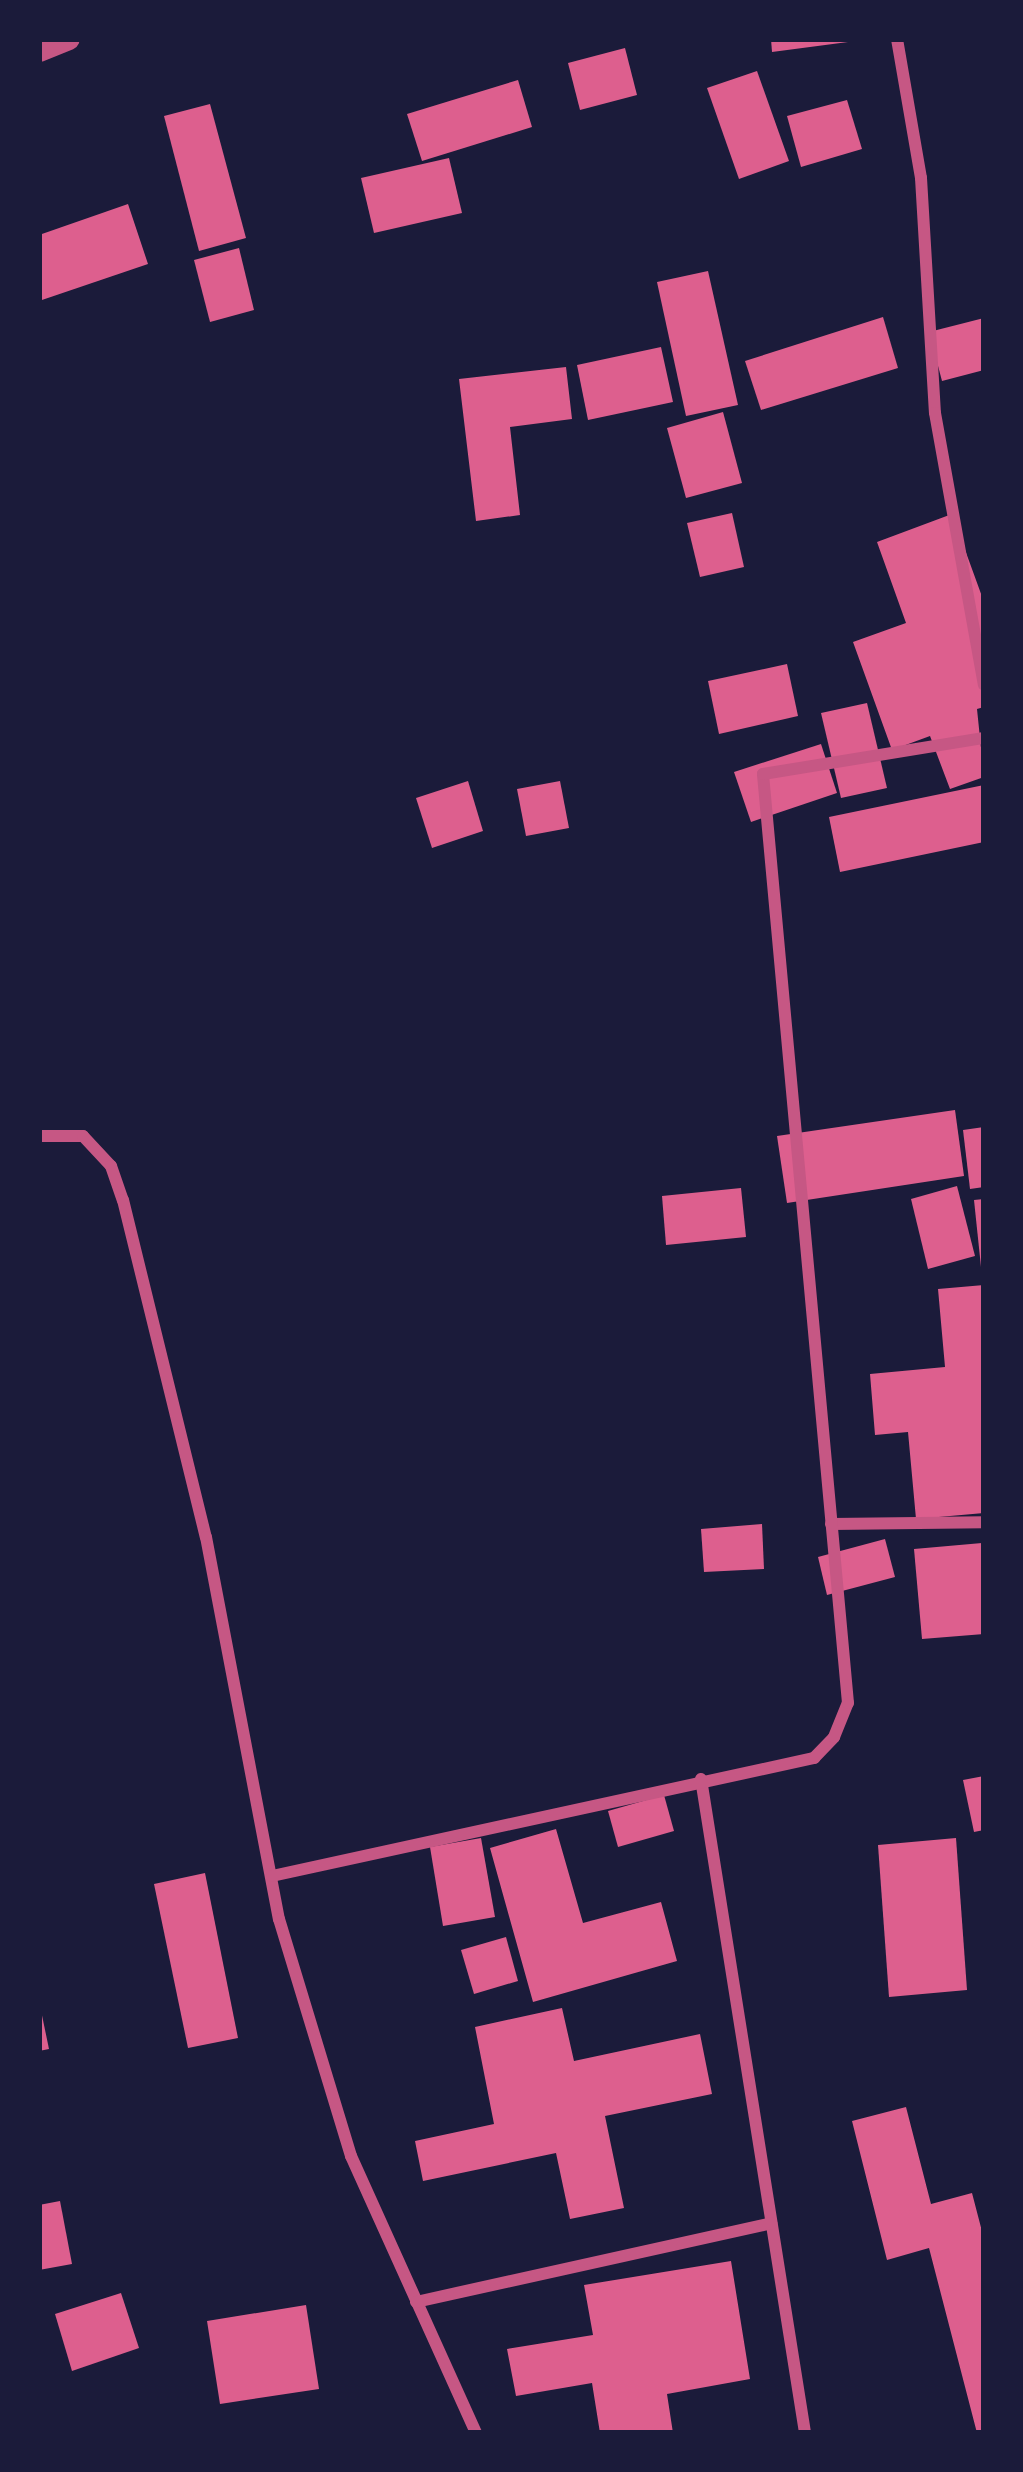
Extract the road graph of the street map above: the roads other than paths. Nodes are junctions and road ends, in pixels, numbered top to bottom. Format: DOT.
graph roads {
  1 [pos="69,39"];
  2 [pos="897,39"];
  3 [pos="39,51"];
  4 [pos="984,685"];
  5 [pos="984,738"];
  6 [pos="39,1136"];
  7 [pos="984,1522"];
  8 [pos="831,1525"];
  9 [pos="701,1779"];
  10 [pos="272,1876"];
  11 [pos="771,2223"];
  12 [pos="416,2302"];
  13 [pos="476,2433"];
  14 [pos="805,2433"];
  1 -- 3 [label="street"];
  2 -- 4 [label="street"];
  5 -- 8 [label="street"];
  6 -- 10 [label="street"];
  7 -- 8 [label="street"];
  8 -- 9 [label="street"];
  9 -- 10 [label="street"];
  9 -- 11 [label="street"];
  10 -- 12 [label="street"];
  11 -- 12 [label="street"];
  11 -- 14 [label="street"];
  12 -- 13 [label="street"];
}
